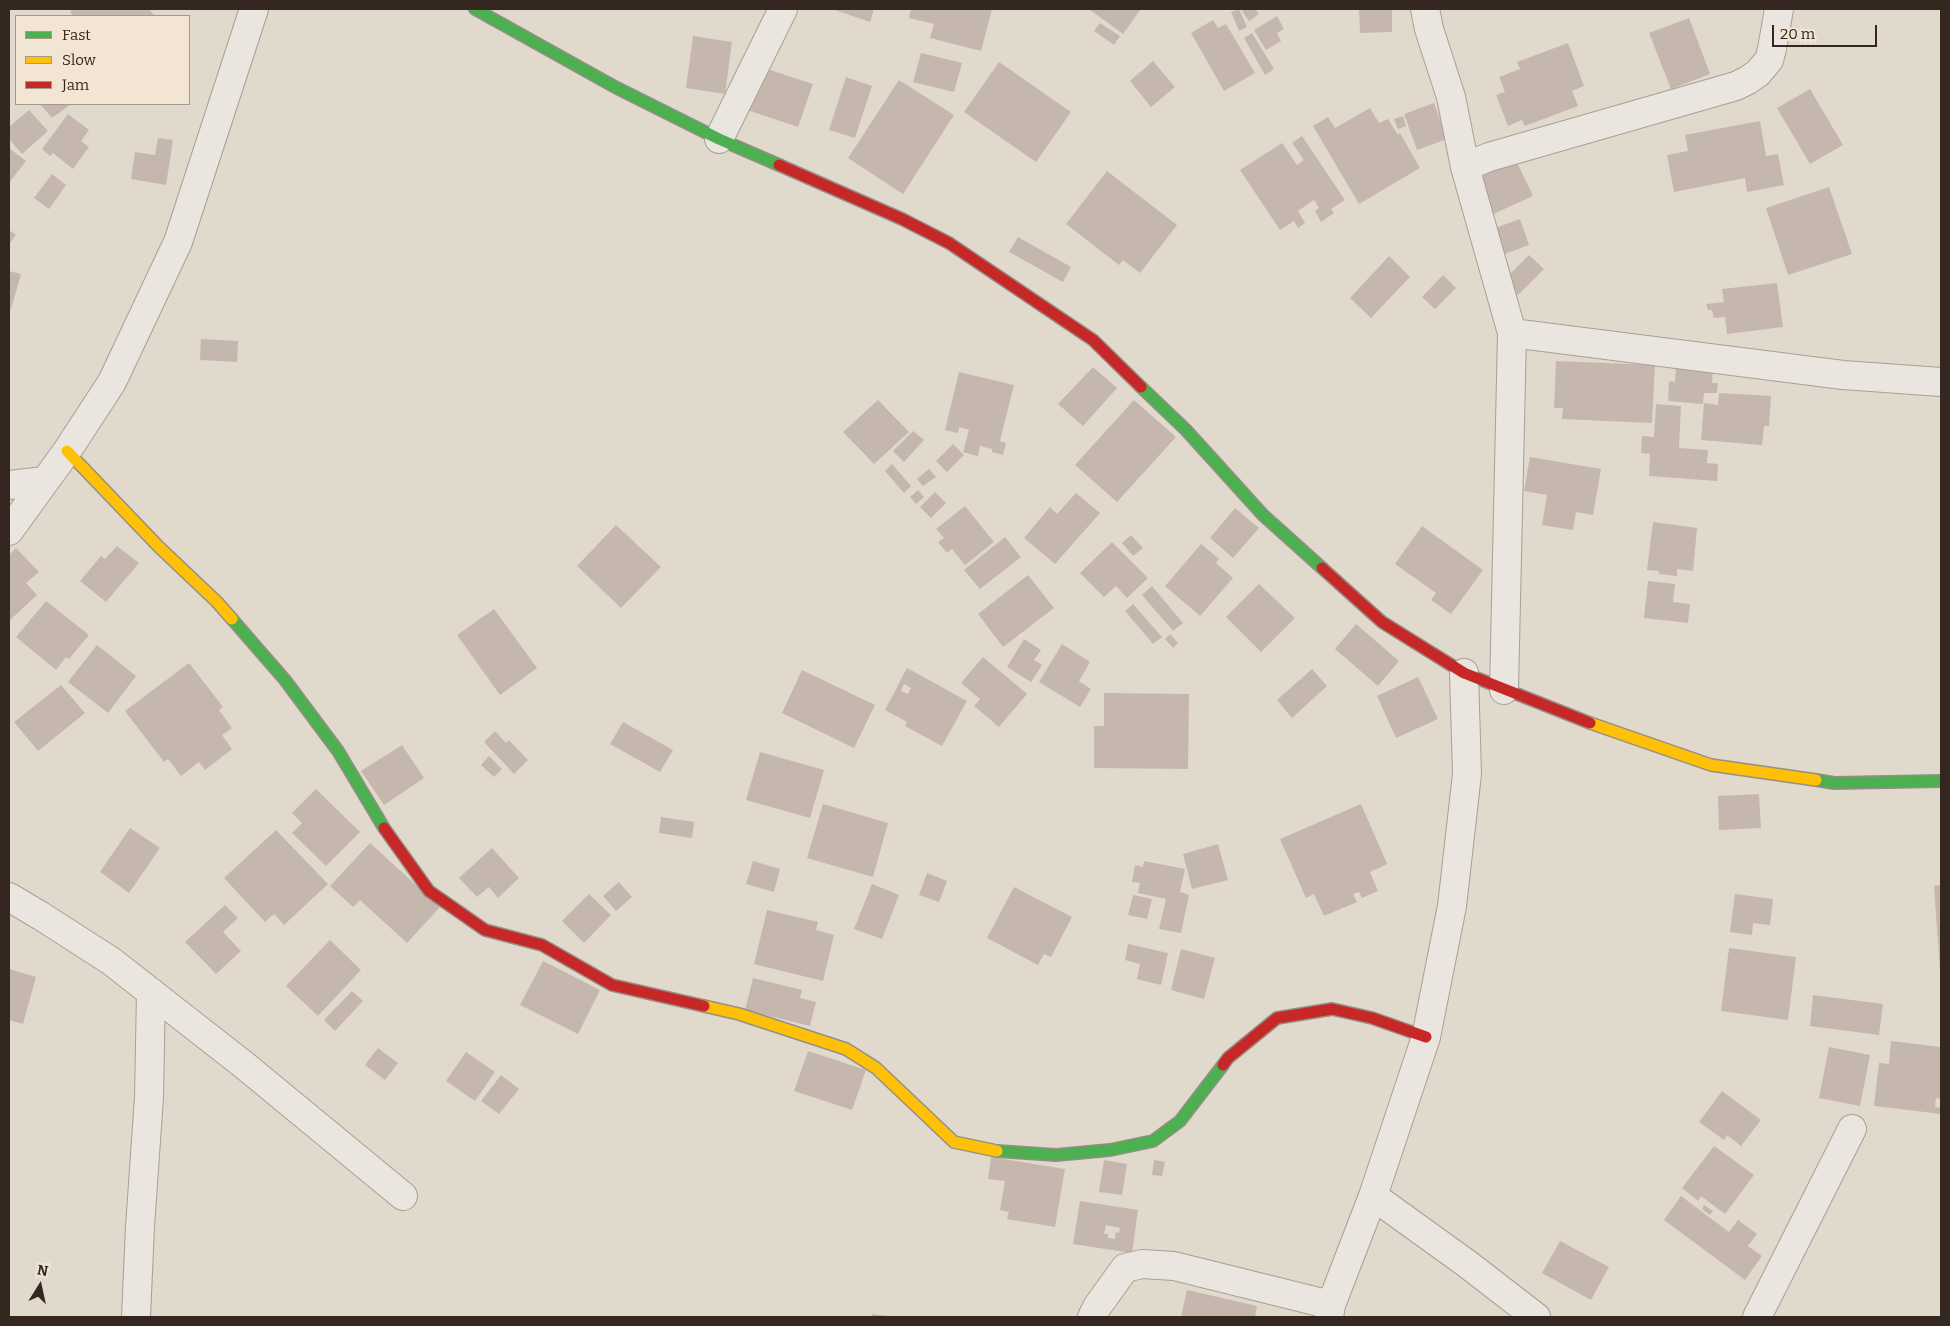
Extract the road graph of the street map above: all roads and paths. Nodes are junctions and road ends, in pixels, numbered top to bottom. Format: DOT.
graph roads {
  1 [pos="254,9"];
  2 [pos="475,9"];
  3 [pos="783,9"];
  4 [pos="1425,9"];
  5 [pos="1779,9"];
  6 [pos="719,139"];
  7 [pos="1465,167"];
  8 [pos="1512,333"];
  9 [pos="1941,382"];
  10 [pos="67,451"];
  11 [pos="45,481"];
  12 [pos="9,485"];
  13 [pos="9,531"];
  14 [pos="1464,673"];
  15 [pos="1504,690"];
  16 [pos="1941,781"];
  17 [pos="9,897"];
  18 [pos="151,992"];
  19 [pos="1426,1037"];
  20 [pos="1852,1129"];
  21 [pos="403,1196"];
  22 [pos="1374,1196"];
  23 [pos="1330,1311"];
  24 [pos="136,1317"];
  25 [pos="1092,1317"];
  26 [pos="1536,1317"];
  27 [pos="1757,1317"];
  1 -- 10 [label="street"];
  2 -- 6 [label="street"];
  3 -- 6 [label="street"];
  4 -- 7 [label="street"];
  5 -- 7 [label="street"];
  6 -- 14 [label="street"];
  7 -- 8 [label="street"];
  8 -- 9 [label="street"];
  8 -- 15 [label="street"];
  10 -- 11 [label="street"];
  10 -- 19 [label="street"];
  11 -- 12 [label="street"];
  11 -- 13 [label="street"];
  14 -- 15 [label="street"];
  14 -- 19 [label="street"];
  15 -- 16 [label="street"];
  17 -- 18 [label="street"];
  18 -- 21 [label="street"];
  18 -- 24 [label="street"];
  19 -- 22 [label="street"];
  20 -- 27 [label="street"];
  22 -- 23 [label="street"];
  22 -- 26 [label="street"];
  23 -- 25 [label="street"];
}
